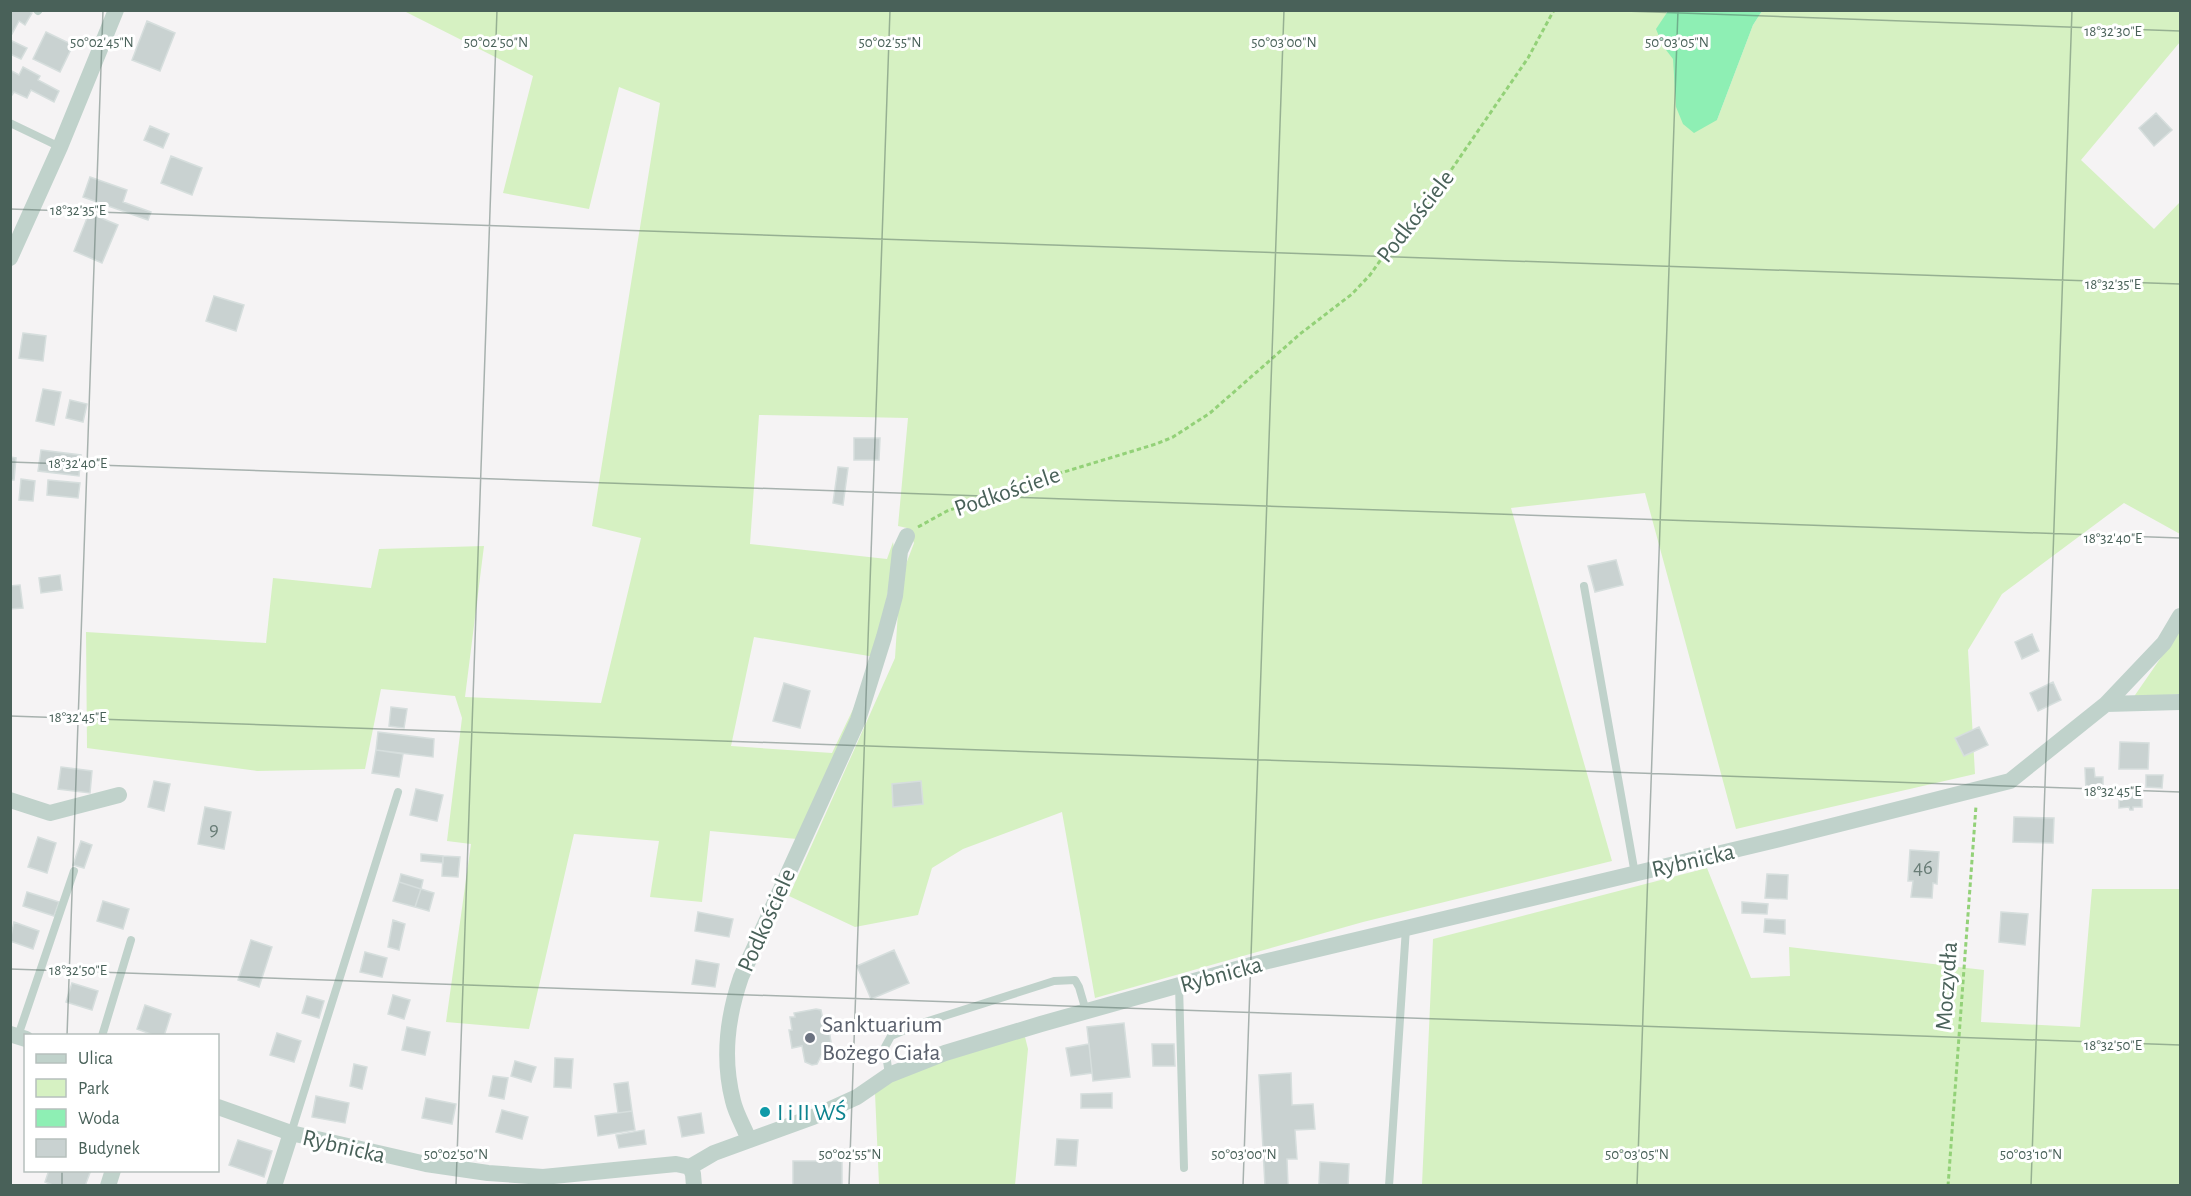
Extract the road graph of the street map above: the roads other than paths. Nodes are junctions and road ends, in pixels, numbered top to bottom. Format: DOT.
graph roads {
  1 [pos="116,10"];
  2 [pos="10,123"];
  3 [pos="60,147"];
  4 [pos="10,258"];
  5 [pos="907,536"];
  6 [pos="1584,586"];
  7 [pos="2181,616"];
  8 [pos="2181,702"];
  9 [pos="2106,704"];
  10 [pos="398,792"];
  11 [pos="119,795"];
  12 [pos="10,800"];
  13 [pos="74,871"];
  14 [pos="1635,874"];
  15 [pos="1406,928"];
  16 [pos="131,940"];
  17 [pos="1179,985"];
  18 [pos="1086,1011"];
  19 [pos="102,1034"];
  20 [pos="18,1036"];
  21 [pos="889,1076"];
  22 [pos="219,1107"];
  23 [pos="291,1133"];
  24 [pos="748,1140"];
  25 [pos="690,1167"];
  26 [pos="1184,1168"];
  27 [pos="274,1185"];
  28 [pos="694,1185"];
  29 [pos="1389,1185"];
  1 -- 3 [label="street"];
  2 -- 3 [label="lane"];
  3 -- 4 [label="street"];
  5 -- 24 [label="street, Podkościele"];
  6 -- 14 [label="lane"];
  7 -- 9 [label="street, Rybnicka"];
  8 -- 9 [label="street"];
  9 -- 14 [label="street, Rybnicka"];
  10 -- 23 [label="lane"];
  11 -- 12 [label="street"];
  13 -- 20 [label="lane"];
  14 -- 15 [label="street, Rybnicka"];
  15 -- 17 [label="street, Rybnicka"];
  15 -- 29 [label="lane"];
  16 -- 19 [label="lane"];
  17 -- 18 [label="street, Rybnicka"];
  17 -- 26 [label="lane"];
  18 -- 21 [label="street, Rybnicka"];
  18 -- 21 [label="lane"];
  21 -- 24 [label="street, Rybnicka"];
  22 -- 23 [label="street, Rybnicka"];
  23 -- 25 [label="street, Rybnicka"];
  23 -- 27 [label="street"];
  24 -- 25 [label="street, Rybnicka"];
  25 -- 28 [label="street"];
}
